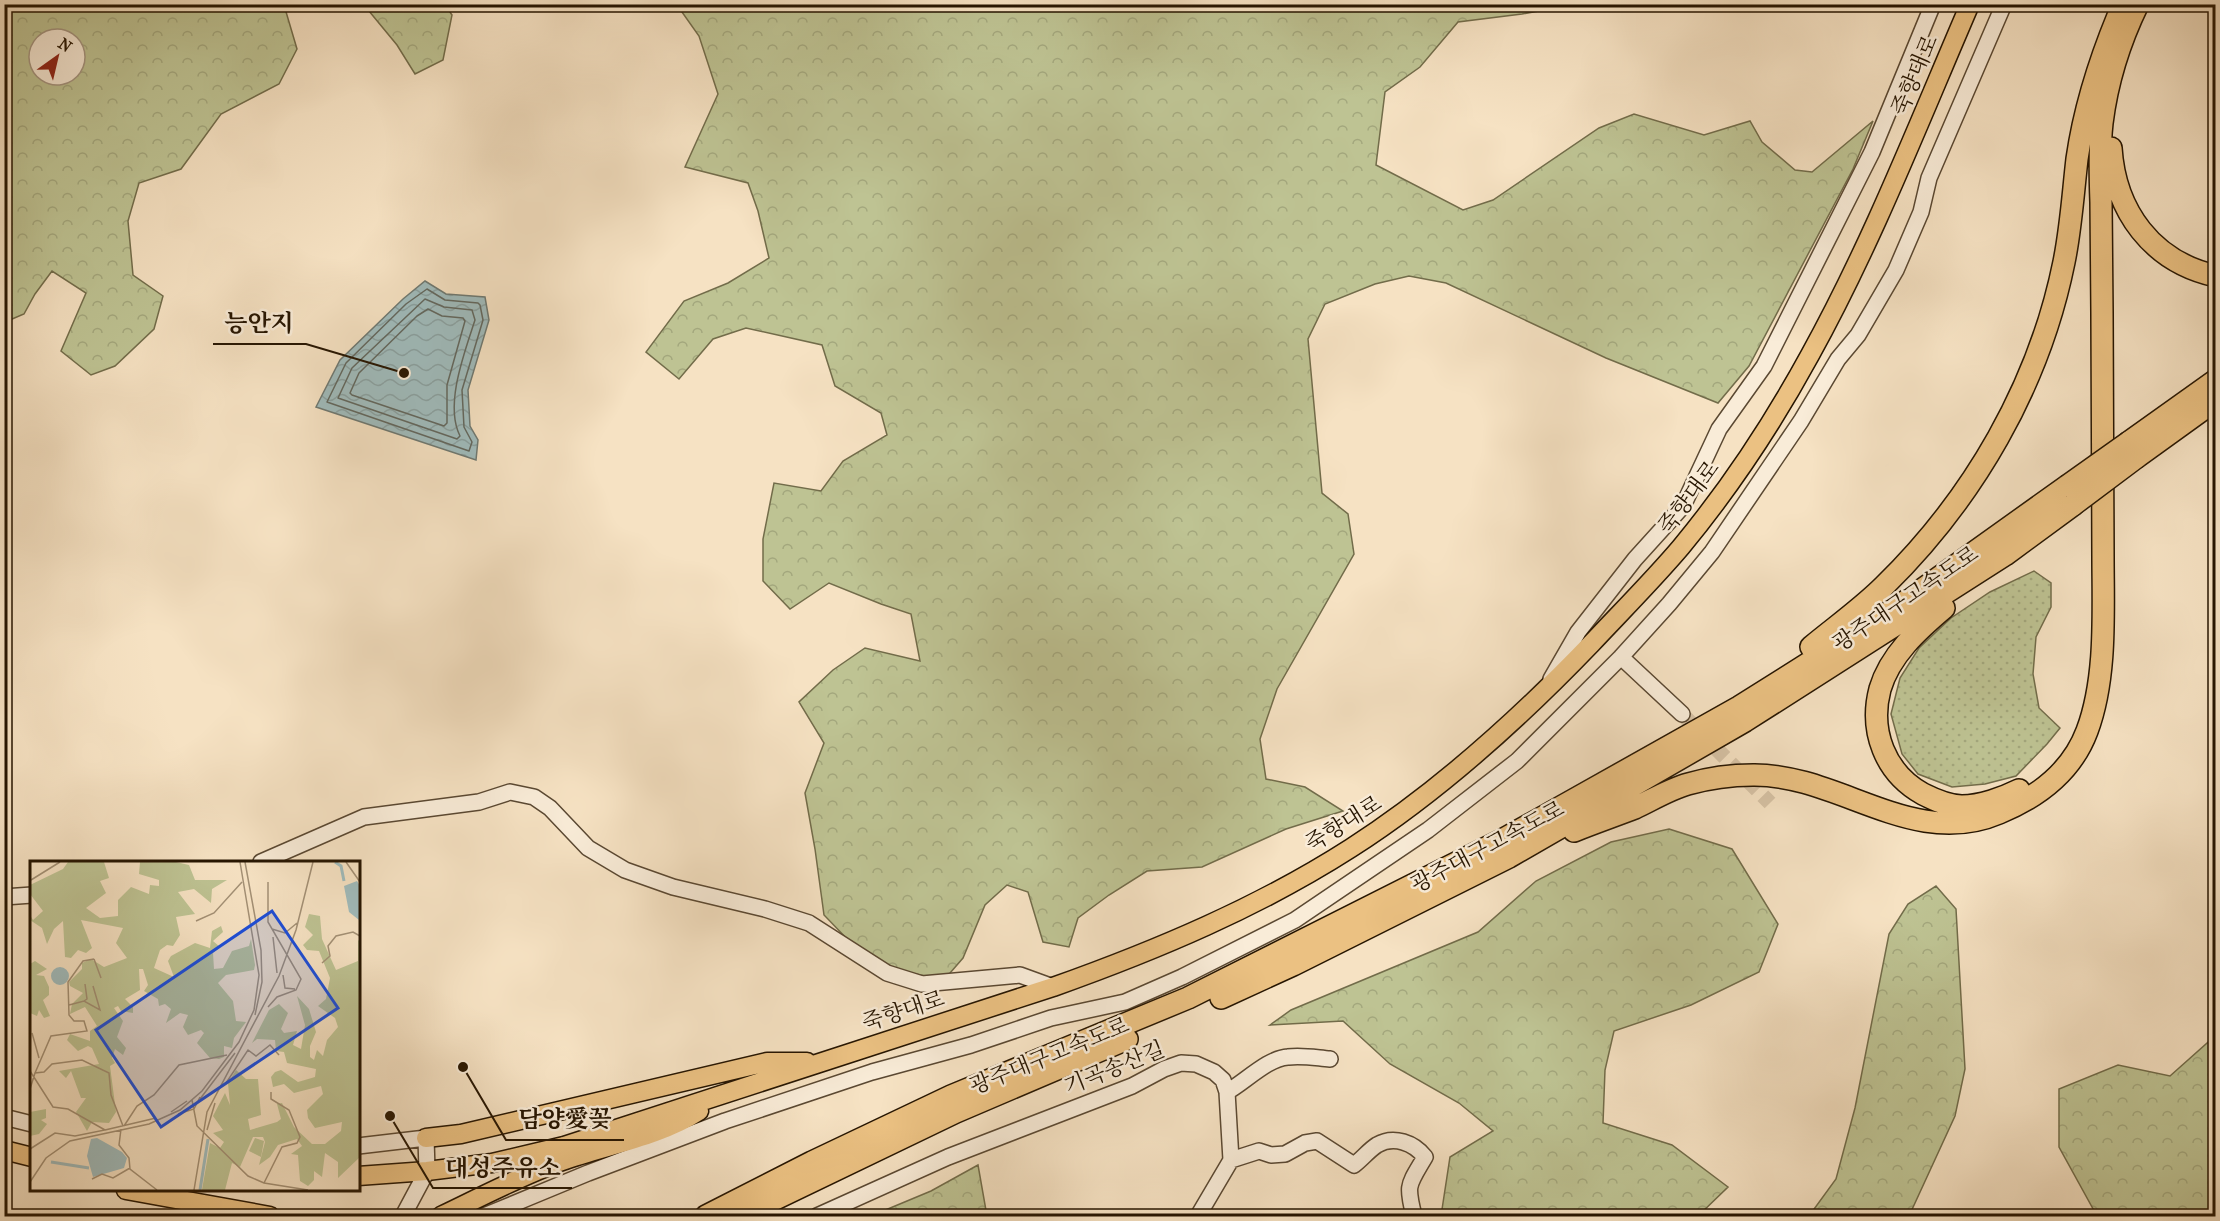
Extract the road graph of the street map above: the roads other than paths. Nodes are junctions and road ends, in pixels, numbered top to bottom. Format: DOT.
graph roads {
  1 [pos="1933,4"];
  2 [pos="1970,4"];
  3 [pos="2004,4"];
  4 [pos="2124,4"];
  5 [pos="2138,4"];
  6 [pos="2106,71"];
  7 [pos="2216,276"];
  8 [pos="2216,380"];
  9 [pos="2216,400"];
  10 [pos="2133,450"];
  11 [pos="2070,496"];
  12 [pos="2005,555"];
  13 [pos="1621,657"];
  14 [pos="1542,695"];
  15 [pos="1739,707"];
  16 [pos="1682,714"];
  17 [pos="1509,857"];
  18 [pos="263,861"];
  19 [pos="30,895"];
  20 [pos="4,897"];
  21 [pos="1053,987"];
  22 [pos="1330,1059"];
  23 [pos="820,1062"];
  24 [pos="1227,1092"];
  25 [pos="727,1093"];
  26 [pos="4,1117"];
  27 [pos="30,1124"];
  28 [pos="426,1138"];
  29 [pos="360,1146"];
  30 [pos="4,1150"];
  31 [pos="29,1157"];
  32 [pos="1231,1160"];
  33 [pos="427,1172"];
  34 [pos="360,1176"];
  35 [pos="132,1191"];
  36 [pos="270,1216"];
  37 [pos="404,1216"];
  38 [pos="441,1216"];
  39 [pos="484,1216"];
  40 [pos="706,1216"];
  41 [pos="740,1216"];
  42 [pos="817,1216"];
  43 [pos="1198,1216"];
  44 [pos="1414,1216"];
  1 -- 14 [label="street"];
  2 -- 14 [label="main road, 죽향대로"];
  3 -- 13 [label="street"];
  4 -- 6 [label="highway"];
  5 -- 6 [label="highway"];
  6 -- 7 [label="highway"];
  6 -- 12 [label="highway"];
  6 -- 15 [label="highway"];
  6 -- 17 [label="highway"];
  8 -- 10 [label="highway, 광주대구고속도로"];
  9 -- 10 [label="highway, 광주대구고속도로"];
  10 -- 11 [label="highway, 광주대구고속도로, bridge"];
  11 -- 12 [label="highway, 광주대구고속도로"];
  11 -- 15 [label="highway, 광주대구고속도로"];
  12 -- 17 [label="highway, 광주대구고속도로"];
  13 -- 16 [label="street"];
  13 -- 39 [label="street"];
  14 -- 21 [label="main road, 죽향대로"];
  15 -- 40 [label="highway, 광주대구고속도로"];
  17 -- 41 [label="highway, 광주대구고속도로"];
  18 -- 21 [label="street"];
  19 -- 20 [label="street"];
  21 -- 23 [label="main road, 죽향대로"];
  22 -- 24 [label="street"];
  23 -- 25 [label="main road, 죽향대로"];
  23 -- 28 [label="main road"];
  24 -- 32 [label="street"];
  24 -- 42 [label="street, 기곡송산길"];
  25 -- 33 [label="main road, 죽향대로"];
  25 -- 38 [label="main road"];
  26 -- 27 [label="street"];
  28 -- 29 [label="street"];
  28 -- 33 [label="street"];
  30 -- 31 [label="main road"];
  32 -- 43 [label="street"];
  32 -- 44 [label="street"];
  33 -- 34 [label="main road, 죽향대로"];
  33 -- 37 [label="street"];
  35 -- 36 [label="main road"];
}
